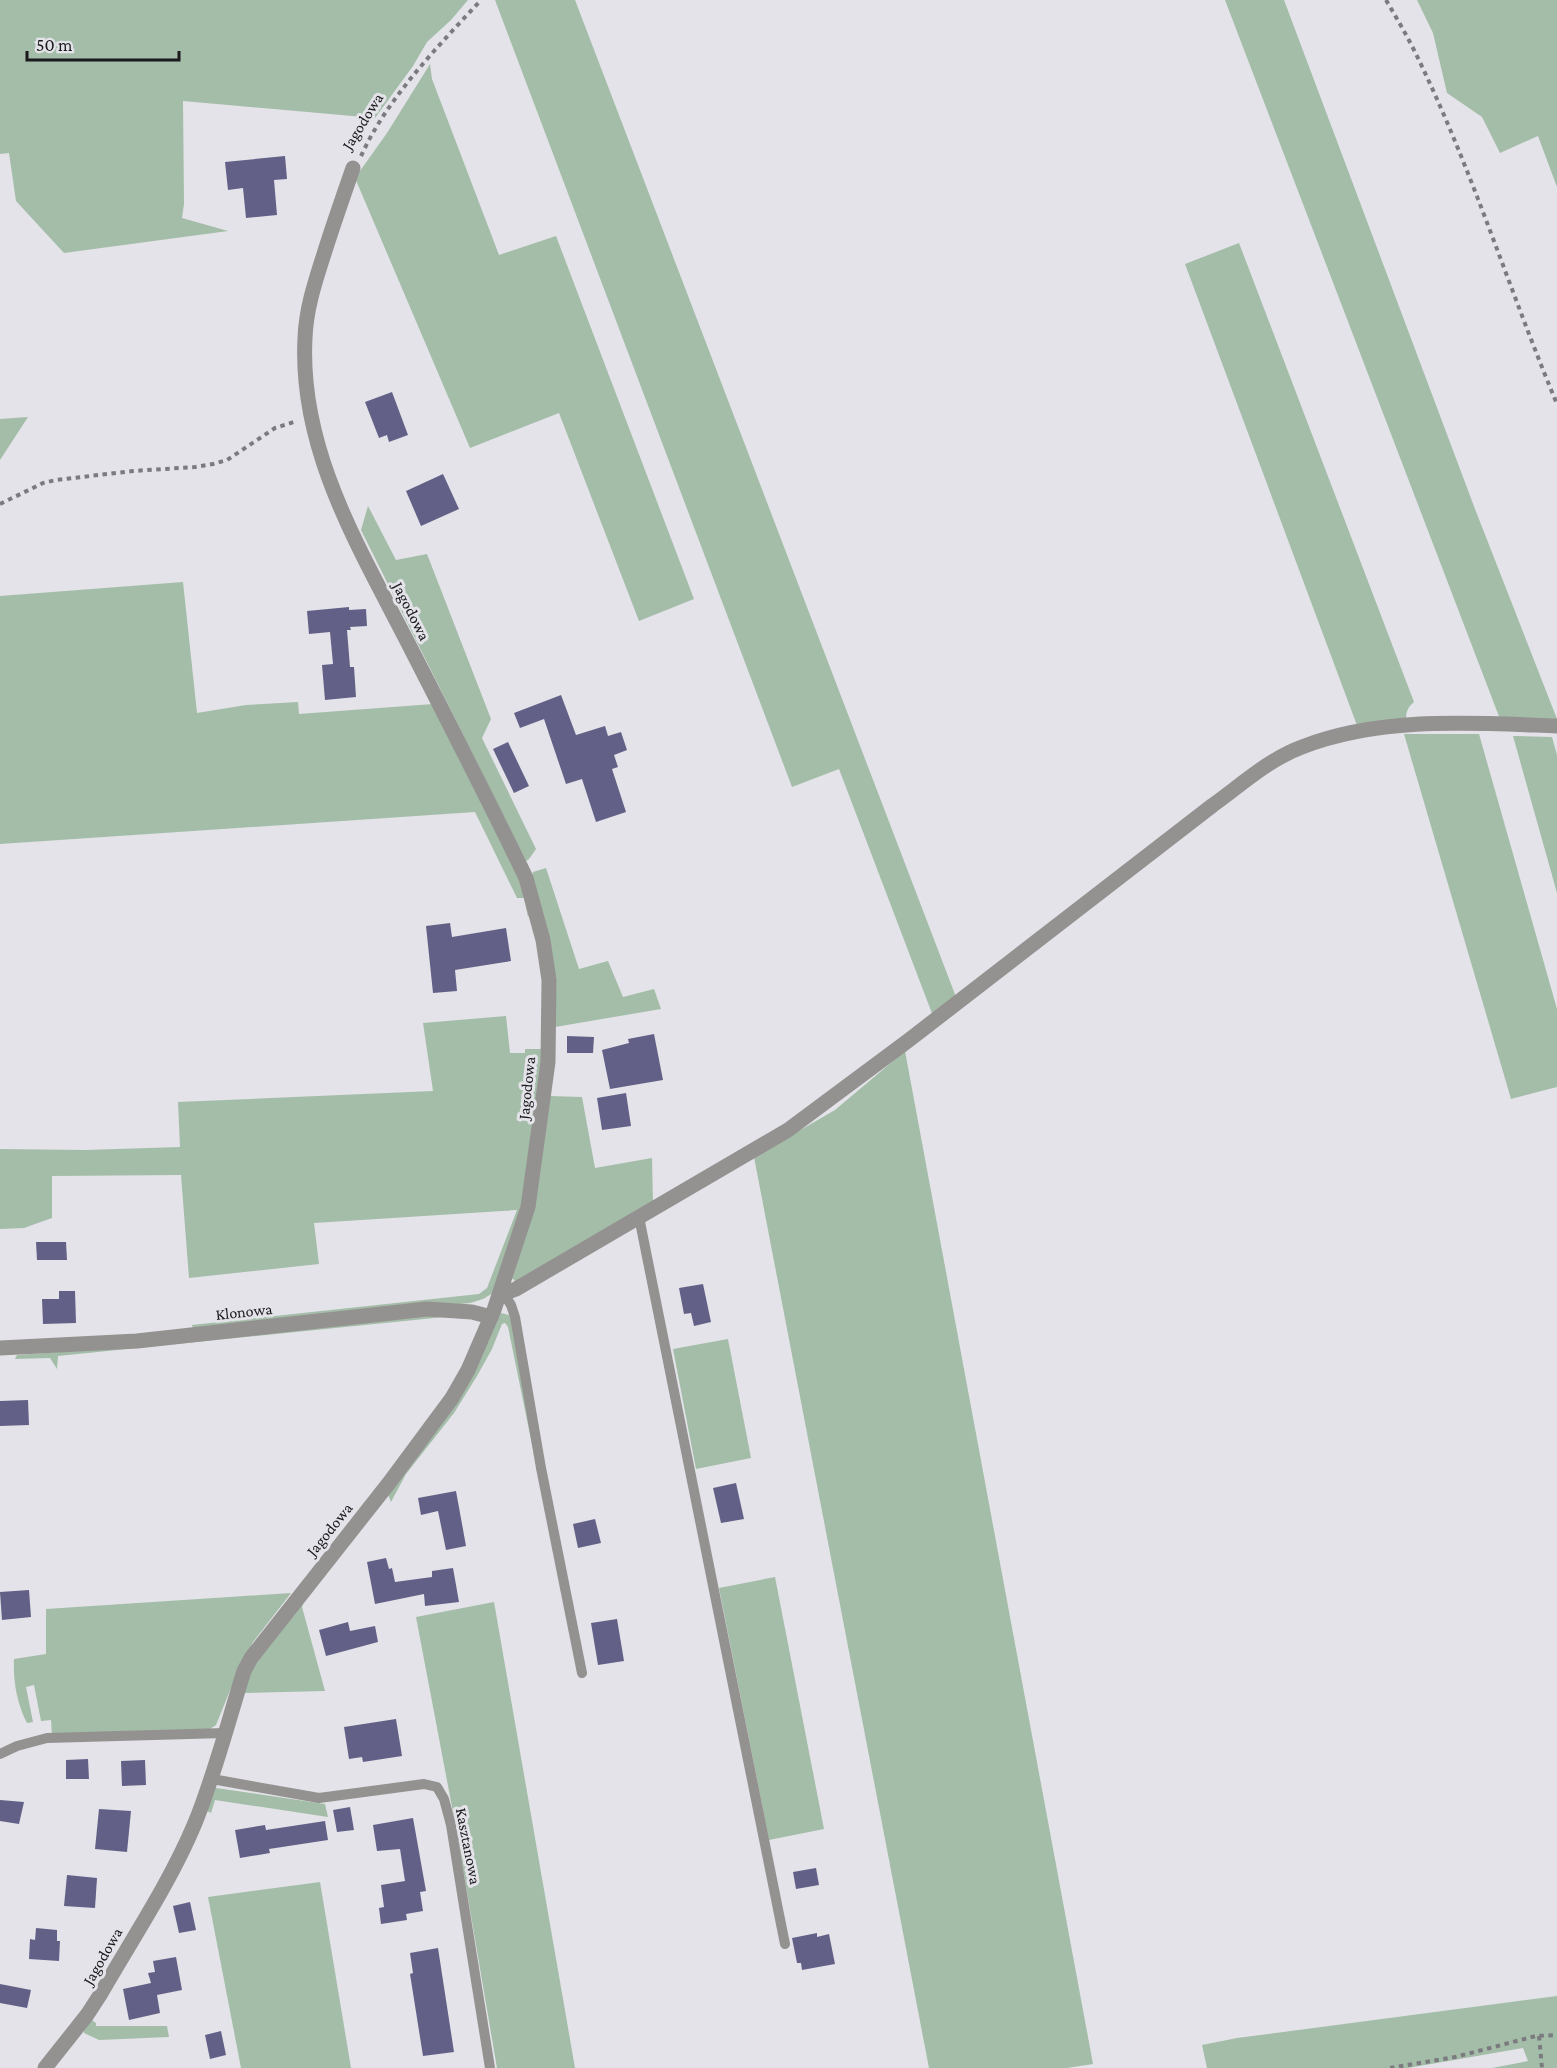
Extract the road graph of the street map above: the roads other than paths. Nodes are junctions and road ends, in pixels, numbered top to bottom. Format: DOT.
graph roads {
  1 [pos="353,168"];
  2 [pos="1557,726"];
  3 [pos="639,1217"];
  4 [pos="502,1295"];
  5 [pos="491,1317"];
  6 [pos="0,1348"];
  7 [pos="582,1673"];
  8 [pos="225,1733"];
  9 [pos="0,1754"];
  10 [pos="212,1779"];
  11 [pos="785,1944"];
  12 [pos="45,2068"];
  13 [pos="490,2068"];
  1 -- 4 [label="street, Jagodowa"];
  2 -- 3 [label="street"];
  3 -- 4 [label="street"];
  3 -- 11 [label="lane"];
  4 -- 5 [label="street, Jagodowa"];
  4 -- 7 [label="lane"];
  5 -- 6 [label="street, Klonowa"];
  5 -- 8 [label="street, Jagodowa"];
  8 -- 9 [label="lane"];
  8 -- 10 [label="street, Jagodowa"];
  10 -- 12 [label="street, Jagodowa"];
  10 -- 13 [label="lane, Kasztanowa"];
}
